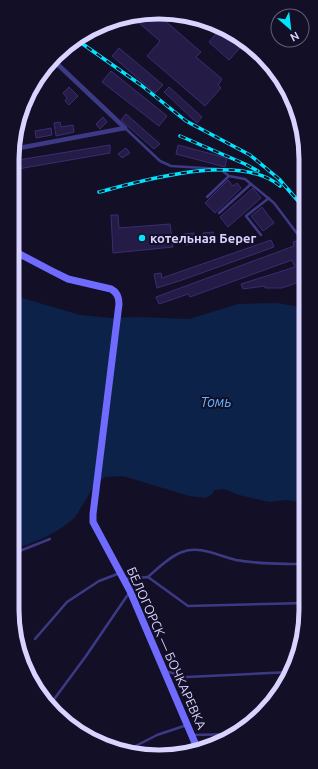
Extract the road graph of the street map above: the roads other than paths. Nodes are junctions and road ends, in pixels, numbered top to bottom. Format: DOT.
graph roads {
  1 [pos="57,64"];
  2 [pos="125,128"];
  3 [pos="20,148"];
  4 [pos="229,176"];
  5 [pos="250,184"];
  6 [pos="207,197"];
  7 [pos="269,198"];
  8 [pos="219,213"];
  9 [pos="261,235"];
  10 [pos="299,236"];
  11 [pos="19,254"];
  12 [pos="50,538"];
  13 [pos="19,551"];
  14 [pos="299,564"];
  15 [pos="122,576"];
  16 [pos="148,577"];
  17 [pos="130,591"];
  18 [pos="299,603"];
  19 [pos="35,639"];
  20 [pos="165,671"];
  21 [pos="285,672"];
  22 [pos="52,700"];
  23 [pos="187,724"];
  24 [pos="192,734"];
  25 [pos="223,734"];
  26 [pos="196,745"];
  27 [pos="133,747"];
  1 -- 2 [label="street"];
  2 -- 3 [label="street"];
  2 -- 4 [label="lane"];
  4 -- 5 [label="lane"];
  4 -- 6 [label="lane"];
  5 -- 7 [label="lane"];
  5 -- 8 [label="lane"];
  7 -- 9 [label="lane"];
  7 -- 10 [label="lane"];
  11 -- 15 [label="main road, БЕЛОГОРСК — БОЧКАРЕВКА"];
  12 -- 13 [label="lane"];
  14 -- 16 [label="lane"];
  15 -- 16 [label="lane"];
  15 -- 17 [label="main road, БЕЛОГОРСК — БОЧКАРЕВКА"];
  15 -- 19 [label="lane"];
  16 -- 18 [label="lane"];
  17 -- 20 [label="main road, БЕЛОГОРСК — БОЧКАРЕВКА"];
  17 -- 22 [label="lane"];
  20 -- 21 [label="lane"];
  20 -- 23 [label="main road, БЕЛОГОРСК — БОЧКАРЕВКА"];
  23 -- 24 [label="main road, БЕЛОГОРСК — БОЧКАРЕВКА"];
  23 -- 27 [label="lane"];
  24 -- 25 [label="lane"];
  24 -- 26 [label="main road, БЕЛОГОРСК — БОЧКАРЕВКА"];
}
